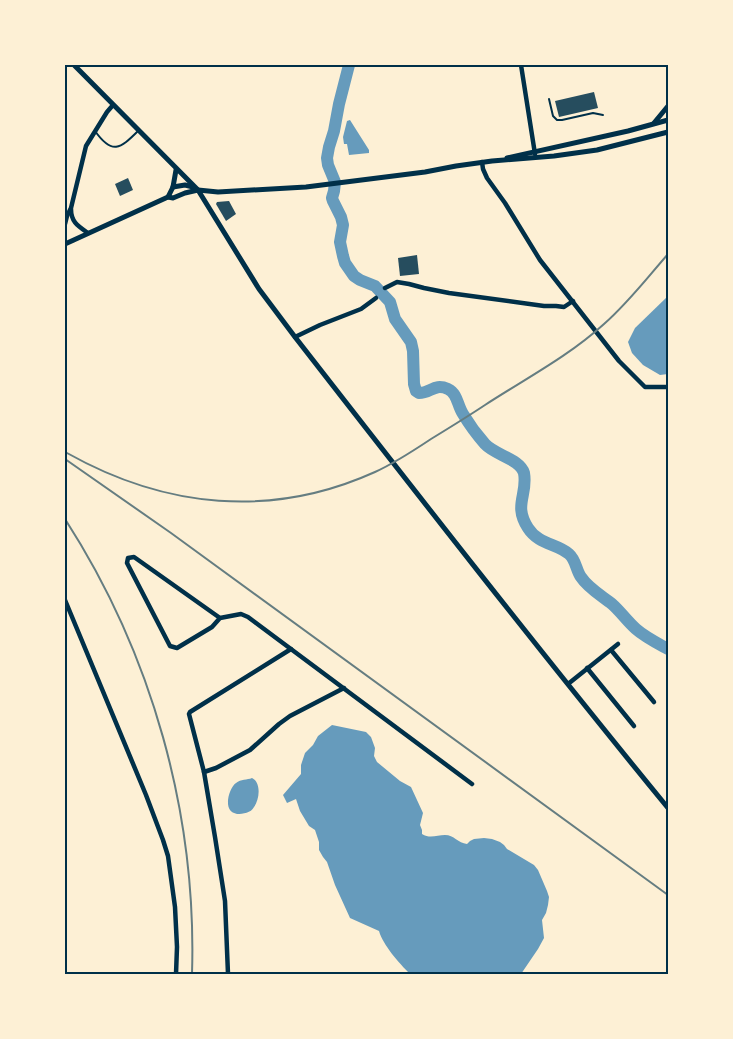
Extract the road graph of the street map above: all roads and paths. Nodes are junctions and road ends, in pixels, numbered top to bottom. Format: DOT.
graph roads {
  1 [pos="74,65"];
  2 [pos="521,65"];
  3 [pos="549,99"];
  4 [pos="113,105"];
  5 [pos="668,106"];
  6 [pos="603,115"];
  7 [pos="668,120"];
  8 [pos="653,124"];
  9 [pos="95,131"];
  10 [pos="138,131"];
  11 [pos="668,132"];
  12 [pos="534,151"];
  13 [pos="535,158"];
  14 [pos="492,161"];
  15 [pos="482,162"];
  16 [pos="176,170"];
  17 [pos="174,188"];
  18 [pos="198,190"];
  19 [pos="168,197"];
  20 [pos="71,208"];
  21 [pos="66,216"];
  22 [pos="73,219"];
  23 [pos="65,224"];
  24 [pos="88,233"];
  25 [pos="65,244"];
  26 [pos="385,288"];
  27 [pos="376,298"];
  28 [pos="573,302"];
  29 [pos="295,338"];
  30 [pos="668,387"];
  31 [pos="65,600"];
  32 [pos="220,618"];
  33 [pos="618,644"];
  34 [pos="291,648"];
  35 [pos="611,650"];
  36 [pos="588,668"];
  37 [pos="568,684"];
  38 [pos="344,688"];
  39 [pos="654,702"];
  40 [pos="634,726"];
  41 [pos="204,772"];
  42 [pos="472,784"];
  43 [pos="668,808"];
  44 [pos="176,974"];
  45 [pos="228,974"];
  1 -- 4 [label="street"];
  2 -- 12 [label="street"];
  3 -- 6 [label="lane"];
  4 -- 9 [label="street"];
  4 -- 10 [label="street"];
  5 -- 8 [label="street"];
  7 -- 8 [label="street"];
  8 -- 12 [label="street"];
  9 -- 10 [label="lane"];
  9 -- 20 [label="street"];
  10 -- 16 [label="street"];
  11 -- 13 [label="street"];
  12 -- 13 [label="street"];
  12 -- 14 [label="street"];
  13 -- 14 [label="street"];
  14 -- 15 [label="street"];
  15 -- 18 [label="street"];
  15 -- 28 [label="street"];
  16 -- 17 [label="street"];
  16 -- 18 [label="street"];
  17 -- 18 [label="street"];
  17 -- 19 [label="street"];
  18 -- 19 [label="street"];
  18 -- 29 [label="street"];
  19 -- 24 [label="street"];
  20 -- 21 [label="street"];
  20 -- 22 [label="street"];
  21 -- 22 [label="street"];
  21 -- 23 [label="street"];
  22 -- 24 [label="street"];
  24 -- 25 [label="street"];
  26 -- 28 [label="street"];
  27 -- 29 [label="street"];
  28 -- 30 [label="street"];
  29 -- 37 [label="street"];
  31 -- 44 [label="street"];
  32 -- 32 [label="street"];
  32 -- 34 [label="street"];
  33 -- 35 [label="street"];
  34 -- 38 [label="street"];
  34 -- 41 [label="street"];
  35 -- 36 [label="street"];
  35 -- 39 [label="street"];
  36 -- 37 [label="street"];
  36 -- 40 [label="street"];
  37 -- 43 [label="street"];
  38 -- 41 [label="street"];
  38 -- 42 [label="street"];
  41 -- 45 [label="street"];
}
